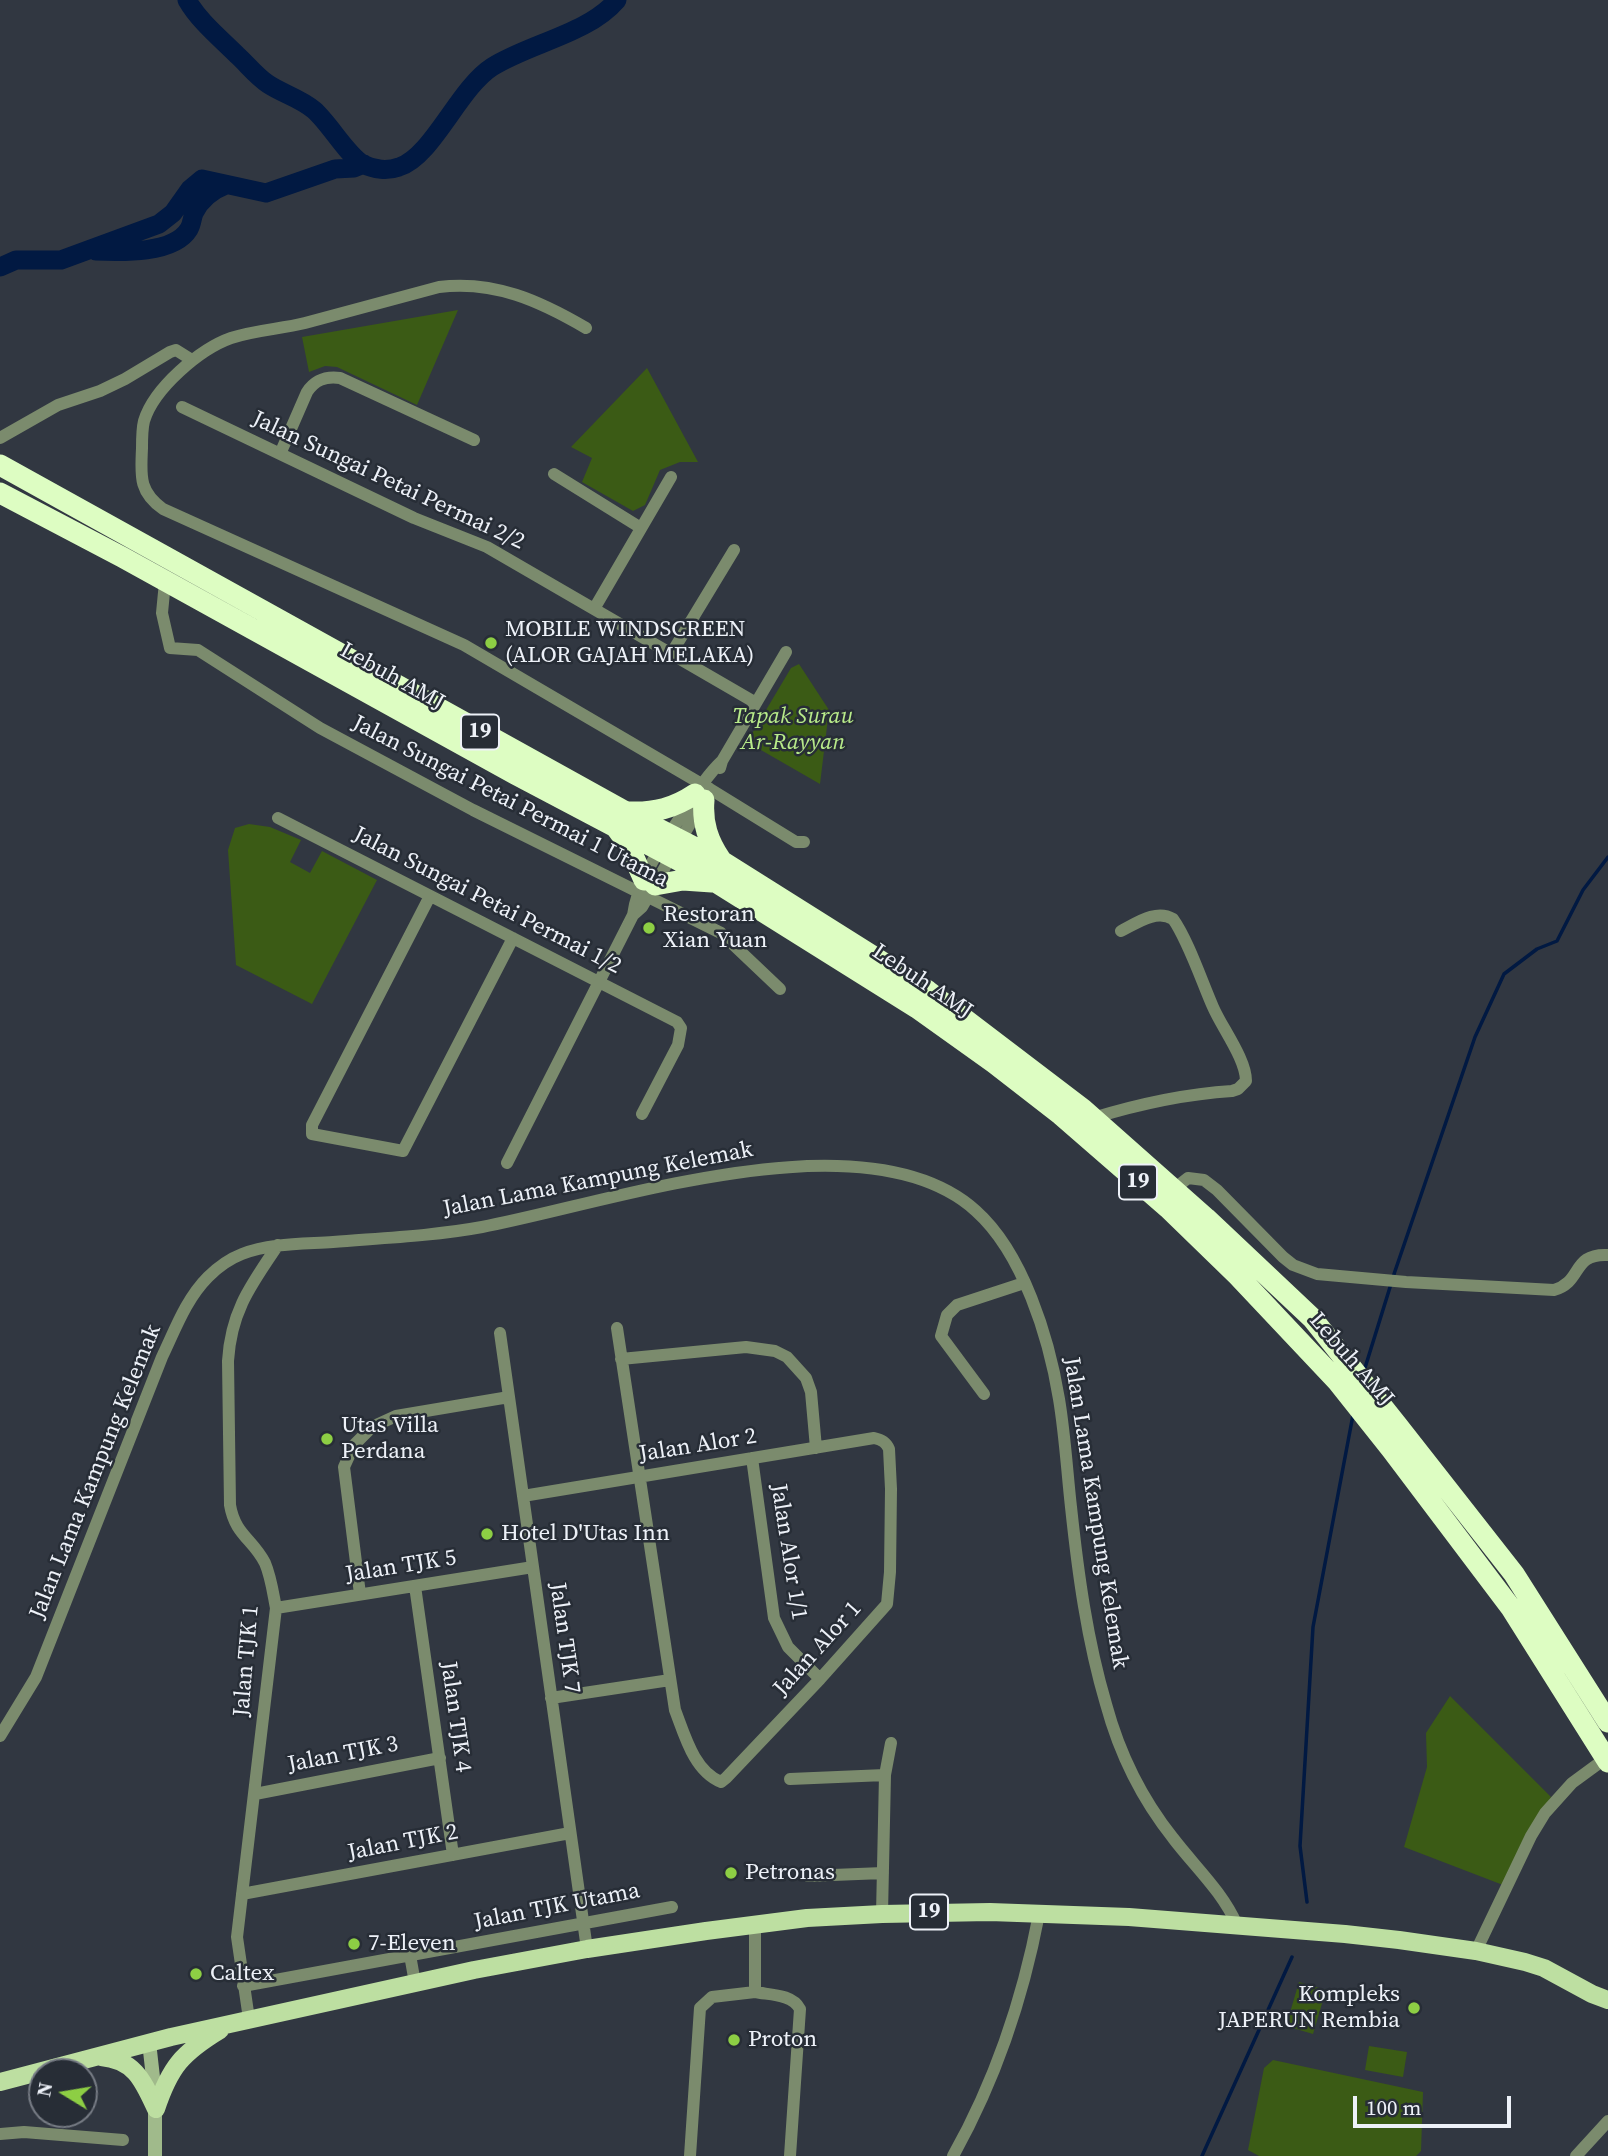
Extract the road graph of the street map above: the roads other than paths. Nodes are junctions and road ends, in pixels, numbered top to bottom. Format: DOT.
graph roads {
  1 [pos="586,328"];
  2 [pos="192,360"];
  3 [pos="182,407"];
  4 [pos="0,438"];
  5 [pos="474,440"];
  6 [pos="280,454"];
  7 [pos="0,466"];
  8 [pos="554,474"];
  9 [pos="671,477"];
  10 [pos="0,493"];
  11 [pos="641,528"];
  12 [pos="734,550"];
  13 [pos="165,582"];
  14 [pos="594,609"];
  15 [pos="786,652"];
  16 [pos="671,654"];
  17 [pos="756,703"];
  18 [pos="703,792"];
  19 [pos="278,818"];
  20 [pos="620,820"];
  21 [pos="804,842"];
  22 [pos="670,845"];
  23 [pos="720,872"];
  24 [pos="646,888"];
  25 [pos="430,895"];
  26 [pos="1121,931"];
  27 [pos="513,938"];
  28 [pos="599,982"];
  29 [pos="780,989"];
  30 [pos="642,1114"];
  31 [pos="1093,1118"];
  32 [pos="507,1163"];
  33 [pos="1174,1189"];
  34 [pos="278,1245"];
  35 [pos="1608,1255"];
  36 [pos="1024,1283"];
  37 [pos="617,1328"];
  38 [pos="500,1333"];
  39 [pos="621,1359"];
  40 [pos="1343,1374"];
  41 [pos="984,1394"];
  42 [pos="509,1397"];
  43 [pos="1366,1403"];
  44 [pos="880,1440"];
  45 [pos="816,1448"];
  46 [pos="752,1458"];
  47 [pos="639,1477"];
  48 [pos="523,1496"];
  49 [pos="533,1567"];
  50 [pos="415,1586"];
  51 [pos="360,1594"];
  52 [pos="276,1608"];
  53 [pos="820,1679"];
  54 [pos="670,1680"];
  55 [pos="551,1698"];
  56 [pos="1608,1722"];
  57 [pos="0,1736"];
  58 [pos="891,1743"];
  59 [pos="440,1758"];
  60 [pos="1607,1760"];
  61 [pos="885,1775"];
  62 [pos="790,1779"];
  63 [pos="255,1794"];
  64 [pos="570,1833"];
  65 [pos="453,1855"];
  66 [pos="883,1873"];
  67 [pos="808,1877"];
  68 [pos="243,1894"];
  69 [pos="672,1907"];
  70 [pos="882,1914"];
  71 [pos="1039,1914"];
  72 [pos="583,1923"];
  73 [pos="755,1924"];
  74 [pos="1237,1925"];
  75 [pos="587,1949"];
  76 [pos="1476,1951"];
  77 [pos="410,1955"];
  78 [pos="415,1983"];
  79 [pos="243,1986"];
  80 [pos="755,1992"];
  81 [pos="1608,2000"];
  82 [pos="241,2021"];
  83 [pos="149,2042"];
  84 [pos="94,2056"];
  85 [pos="0,2081"];
  86 [pos="156,2109"];
  87 [pos="1608,2121"];
  88 [pos="0,2134"];
  89 [pos="123,2140"];
  90 [pos="155,2156"];
  91 [pos="690,2156"];
  92 [pos="790,2156"];
  93 [pos="953,2156"];
  94 [pos="1576,2156"];
  1 -- 2 [label="street"];
  2 -- 4 [label="street"];
  2 -- 18 [label="street"];
  3 -- 6 [label="street, Jalan Sungai Petai Permai 2/2"];
  5 -- 6 [label="street"];
  6 -- 14 [label="street, Jalan Sungai Petai Permai 2/2"];
  7 -- 20 [label="highway, Lebuh AMJ / 19"];
  8 -- 11 [label="street"];
  9 -- 11 [label="street"];
  10 -- 13 [label="highway, Lebuh AMJ / 19"];
  11 -- 14 [label="street"];
  12 -- 16 [label="street"];
  13 -- 20 [label="highway, Lebuh AMJ / 19"];
  13 -- 24 [label="street, Jalan Sungai Petai Permai 1 Utama"];
  14 -- 16 [label="street, Jalan Sungai Petai Permai 2/2"];
  15 -- 17 [label="street"];
  16 -- 17 [label="street, Jalan Sungai Petai Permai 2/2"];
  17 -- 18 [label="street"];
  18 -- 20 [label="highway"];
  18 -- 21 [label="street"];
  18 -- 22 [label="street"];
  18 -- 23 [label="highway"];
  19 -- 25 [label="street, Jalan Sungai Petai Permai 1/2"];
  20 -- 22 [label="highway, Lebuh AMJ / 19"];
  20 -- 24 [label="highway"];
  22 -- 23 [label="highway, Lebuh AMJ / 19"];
  22 -- 24 [label="street"];
  23 -- 24 [label="highway"];
  23 -- 31 [label="highway, Lebuh AMJ / 19"];
  23 -- 40 [label="highway, Lebuh AMJ / 19"];
  24 -- 28 [label="street"];
  24 -- 29 [label="street, Jalan Sungai Petai Permai 1 Utama"];
  25 -- 27 [label="street, Jalan Sungai Petai Permai 1/2"];
  25 -- 27 [label="street"];
  26 -- 31 [label="street"];
  27 -- 28 [label="street, Jalan Sungai Petai Permai 1/2"];
  28 -- 30 [label="street, Jalan Sungai Petai Permai 1/2"];
  28 -- 32 [label="street"];
  31 -- 33 [label="highway, Lebuh AMJ / 19"];
  33 -- 35 [label="street"];
  33 -- 40 [label="highway, Lebuh AMJ / 19"];
  34 -- 36 [label="street, Jalan Lama Kampung Kelemak"];
  34 -- 52 [label="street, Jalan TJK 1"];
  34 -- 57 [label="street, Jalan Lama Kampung Kelemak"];
  36 -- 41 [label="street"];
  36 -- 74 [label="street, Jalan Lama Kampung Kelemak"];
  37 -- 39 [label="street"];
  38 -- 42 [label="street, Jalan TJK 7"];
  39 -- 45 [label="street"];
  39 -- 47 [label="street"];
  40 -- 43 [label="highway, Lebuh AMJ / 19"];
  42 -- 48 [label="street, Jalan TJK 7"];
  42 -- 51 [label="street"];
  43 -- 56 [label="highway, Lebuh AMJ / 19"];
  43 -- 60 [label="highway, Lebuh AMJ / 19"];
  44 -- 45 [label="street, Jalan Alor 2"];
  44 -- 53 [label="street, Jalan Alor 1"];
  45 -- 46 [label="street, Jalan Alor 2"];
  46 -- 47 [label="street, Jalan Alor 2"];
  46 -- 53 [label="street, Jalan Alor 1/1"];
  47 -- 48 [label="street, Jalan Alor 2"];
  47 -- 54 [label="street"];
  48 -- 49 [label="street, Jalan TJK 7"];
  49 -- 50 [label="street, Jalan TJK 5"];
  49 -- 55 [label="street, Jalan TJK 7"];
  50 -- 51 [label="street, Jalan TJK 5"];
  50 -- 59 [label="street, Jalan TJK 4"];
  51 -- 52 [label="street, Jalan TJK 5"];
  52 -- 63 [label="street, Jalan TJK 1"];
  53 -- 54 [label="street, Jalan Alor 1"];
  54 -- 55 [label="street"];
  55 -- 64 [label="street, Jalan TJK 7"];
  58 -- 61 [label="street"];
  59 -- 63 [label="street, Jalan TJK 3"];
  59 -- 65 [label="street, Jalan TJK 4"];
  60 -- 76 [label="street"];
  61 -- 62 [label="street"];
  61 -- 66 [label="street"];
  63 -- 68 [label="street, Jalan TJK 1"];
  64 -- 65 [label="street, Jalan TJK 2"];
  64 -- 72 [label="street, Jalan TJK 7"];
  65 -- 68 [label="street, Jalan TJK 2"];
  66 -- 67 [label="street"];
  66 -- 70 [label="street"];
  68 -- 79 [label="street, Jalan TJK 1"];
  69 -- 72 [label="street, Jalan TJK Utama"];
  70 -- 71 [label="main road, 19"];
  70 -- 73 [label="main road, 19"];
  71 -- 74 [label="main road, 19"];
  71 -- 93 [label="street"];
  72 -- 75 [label="street, Jalan TJK 7"];
  72 -- 77 [label="street, Jalan TJK Utama"];
  73 -- 75 [label="main road, 19"];
  73 -- 80 [label="street"];
  74 -- 76 [label="main road, 19"];
  75 -- 78 [label="main road, 19"];
  76 -- 81 [label="main road, 19"];
  77 -- 78 [label="street"];
  77 -- 79 [label="street, Jalan TJK Utama"];
  78 -- 82 [label="main road, 19"];
  79 -- 82 [label="street, Jalan TJK 1"];
  80 -- 91 [label="street"];
  80 -- 92 [label="street"];
  82 -- 83 [label="main road, 19"];
  82 -- 86 [label="main road"];
  83 -- 84 [label="main road, 19"];
  83 -- 86 [label="street"];
  84 -- 85 [label="main road, 19"];
  84 -- 86 [label="main road"];
  86 -- 90 [label="street"];
  87 -- 94 [label="street"];
  88 -- 89 [label="street"];
}
